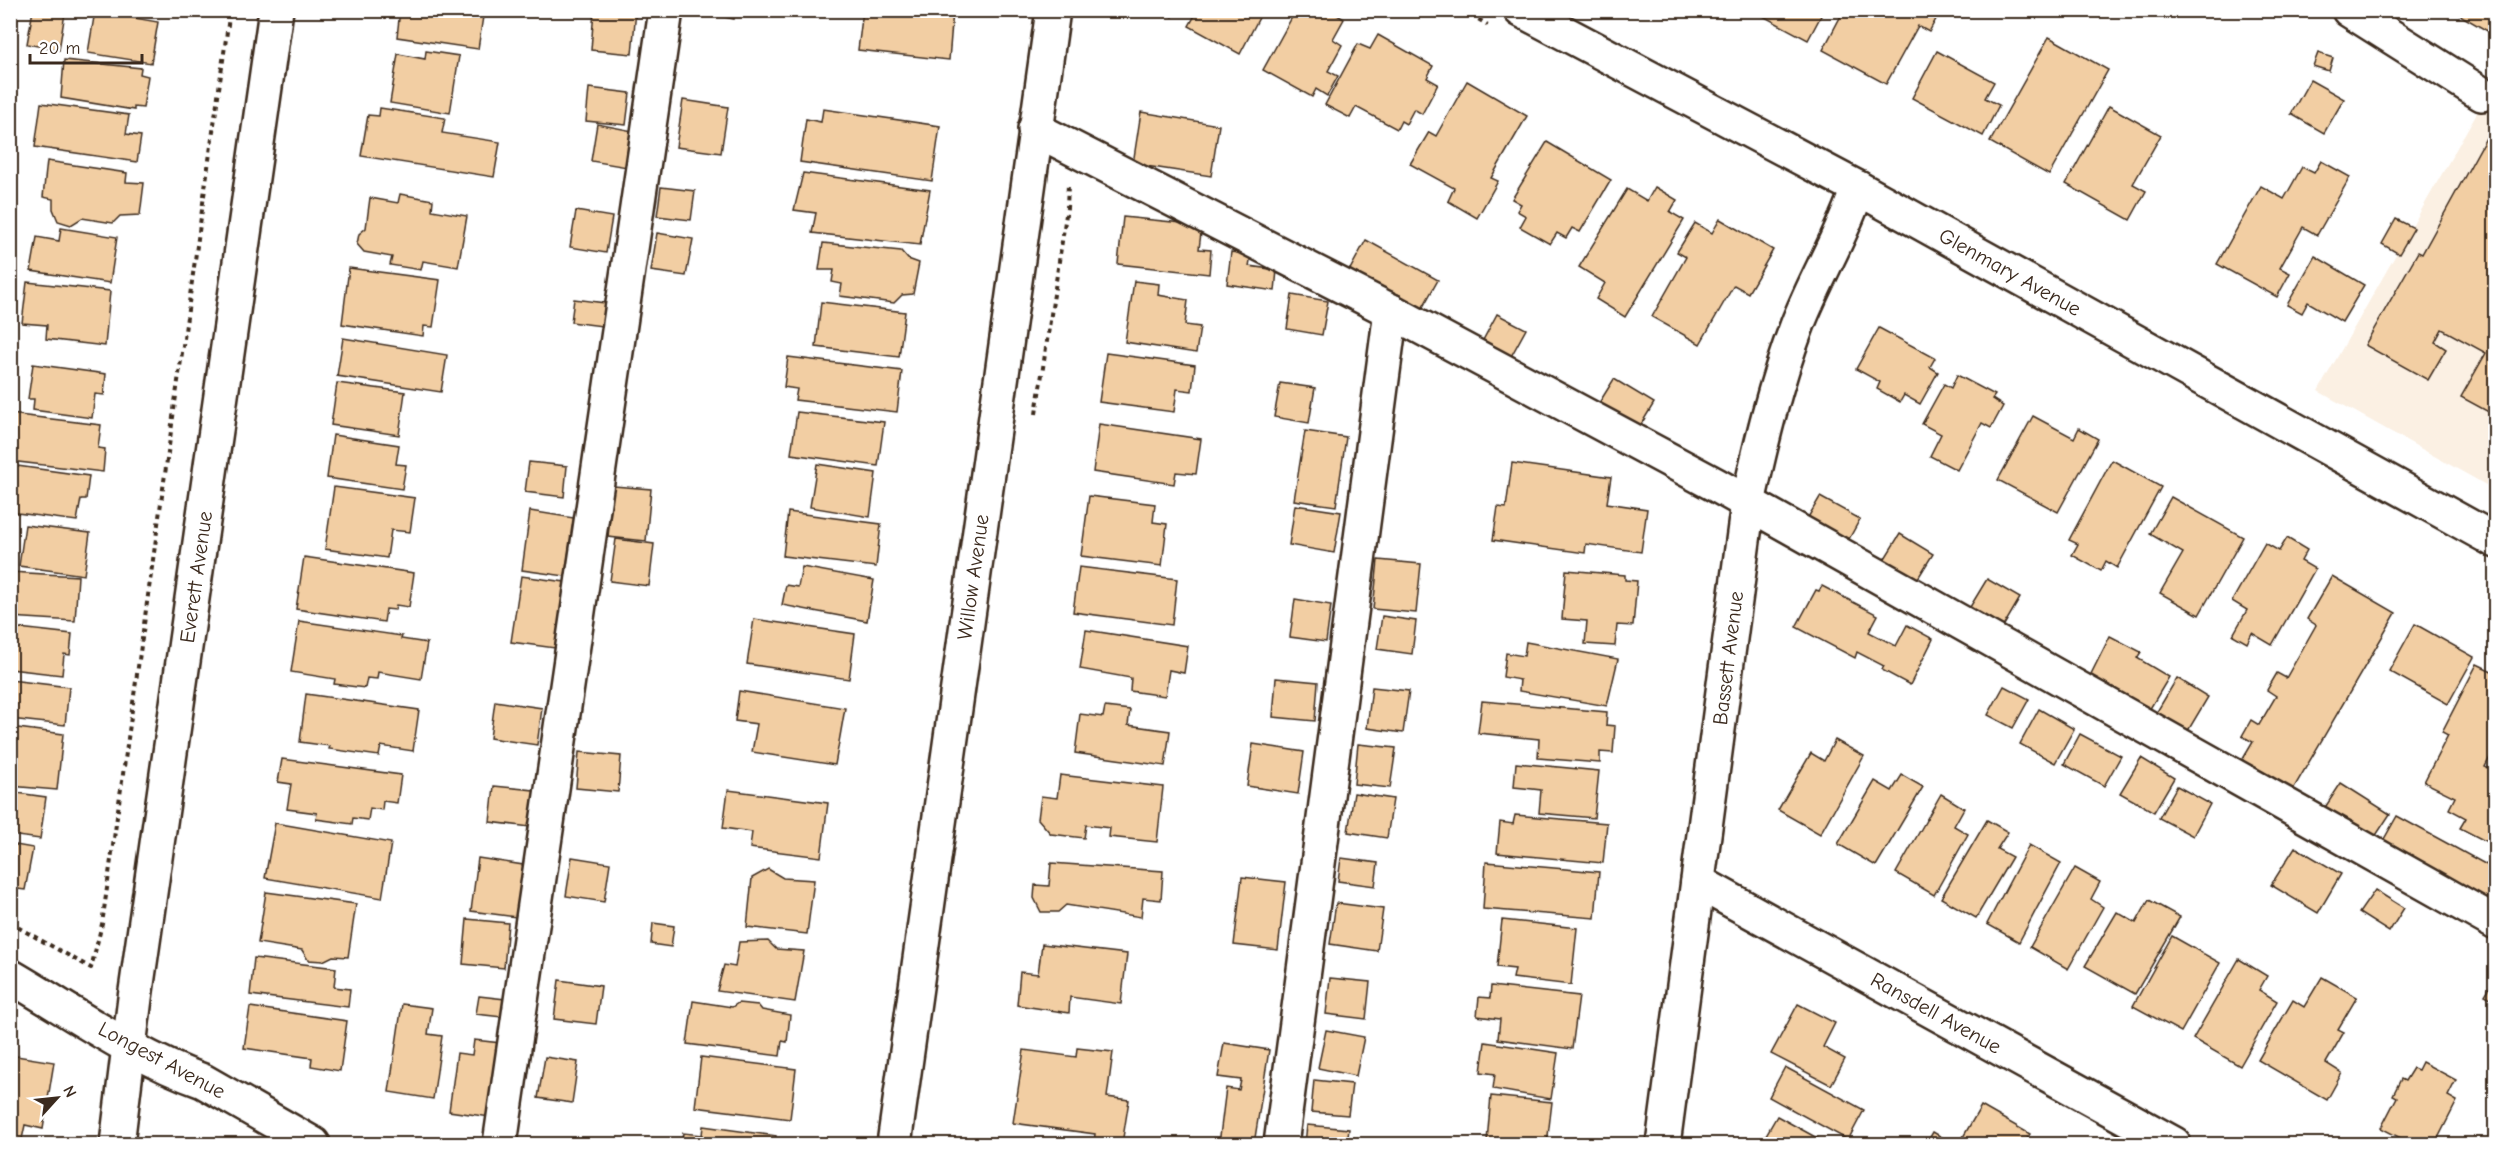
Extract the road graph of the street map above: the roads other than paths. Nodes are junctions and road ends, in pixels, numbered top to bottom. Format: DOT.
graph roads {
  1 [pos="276,10"];
  2 [pos="666,10"];
  3 [pos="1053,10"];
  4 [pos="1521,10"];
  5 [pos="2349,10"];
  6 [pos="2482,94"];
  7 [pos="1035,129"];
  8 [pos="1858,188"];
  9 [pos="1391,311"];
  10 [pos="1748,503"];
  11 [pos="2496,541"];
  12 [pos="1698,882"];
  13 [pos="2496,923"];
  14 [pos="10,976"];
  15 [pos="130,1045"];
  16 [pos="117,1144"];
  17 [pos="313,1144"];
  18 [pos="500,1144"];
  19 [pos="894,1144"];
  20 [pos="1281,1144"];
  21 [pos="1663,1144"];
  22 [pos="2174,1144"];
  1 -- 15 [label="street, Everett Avenue"];
  2 -- 18 [label="street"];
  3 -- 7 [label="street, Willow Avenue"];
  4 -- 8 [label="street, Glenmary Avenue"];
  5 -- 6 [label="street"];
  7 -- 9 [label="street"];
  7 -- 19 [label="street, Willow Avenue"];
  8 -- 10 [label="street, Bassett Avenue"];
  8 -- 11 [label="street, Glenmary Avenue"];
  9 -- 10 [label="street"];
  9 -- 20 [label="street"];
  10 -- 12 [label="street, Bassett Avenue"];
  10 -- 13 [label="street"];
  12 -- 21 [label="street, Bassett Avenue"];
  12 -- 22 [label="street, Ransdell Avenue"];
  14 -- 15 [label="street, Longest Avenue"];
  15 -- 16 [label="street, Everett Avenue"];
  15 -- 17 [label="street, Longest Avenue"];
}
